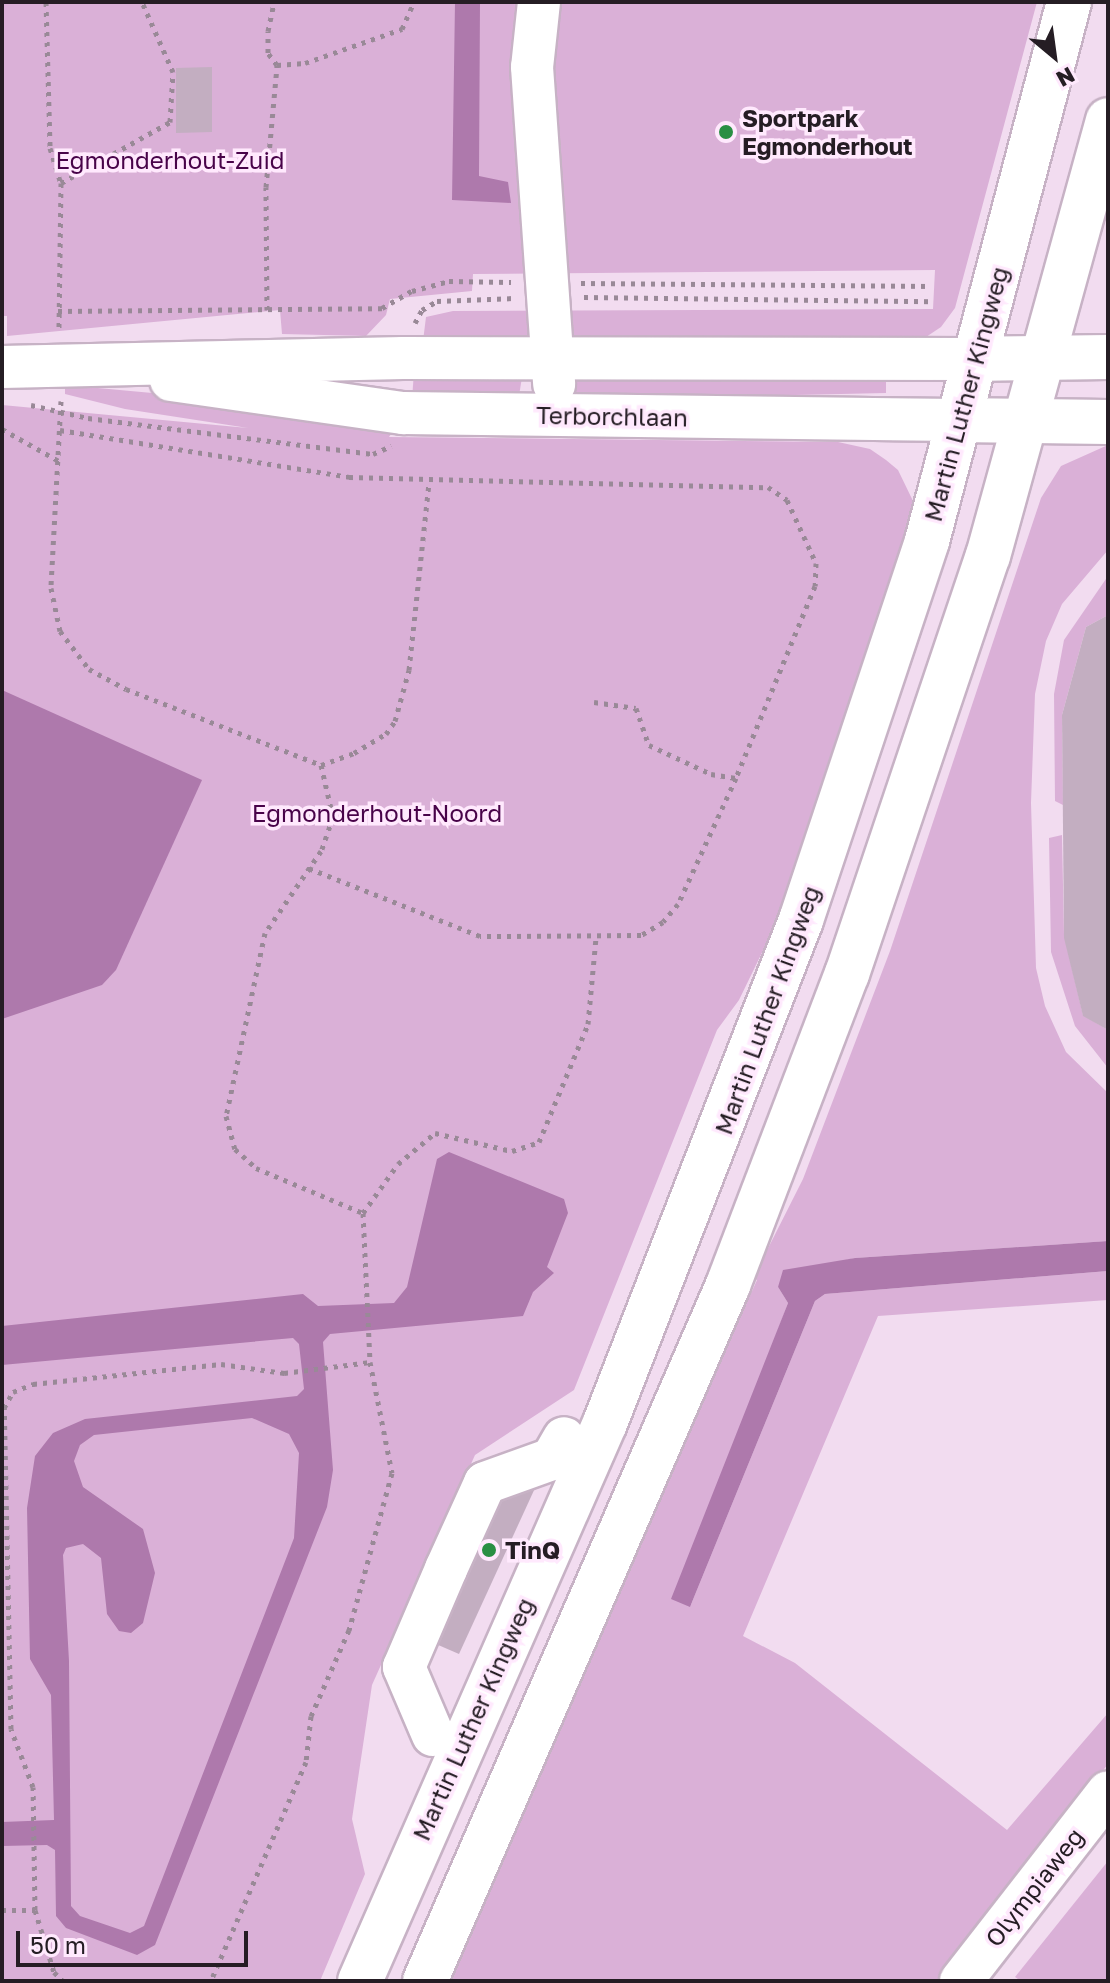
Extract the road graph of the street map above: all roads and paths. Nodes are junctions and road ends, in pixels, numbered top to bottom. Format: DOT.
graph roads {
  1 [pos="46,2"];
  2 [pos="142,2"];
  3 [pos="274,2"];
  4 [pos="414,2"];
  5 [pos="539,2"];
  6 [pos="1069,2"];
  7 [pos="277,65"];
  8 [pos="1108,120"];
  9 [pos="61,183"];
  10 [pos="931,286"];
  11 [pos="547,290"];
  12 [pos="932,301"];
  13 [pos="267,310"];
  14 [pos="410,334"];
  15 [pos="1108,357"];
  16 [pos="552,358"];
  17 [pos="974,359"];
  18 [pos="1044,359"];
  19 [pos="2,367"];
  20 [pos="119,368"];
  21 [pos="61,410"];
  22 [pos="555,416"];
  23 [pos="958,420"];
  24 [pos="1026,421"];
  25 [pos="1108,422"];
  26 [pos="2,429"];
  27 [pos="60,430"];
  28 [pos="59,461"];
  29 [pos="429,482"];
  30 [pos="594,702"];
  31 [pos="321,765"];
  32 [pos="736,778"];
  33 [pos="308,868"];
  34 [pos="596,937"];
  35 [pos="363,1213"];
  36 [pos="638,1341"];
  37 [pos="370,1362"];
  38 [pos="564,1438"];
  39 [pos="433,1735"];
  40 [pos="1108,1792"];
  41 [pos="422,1832"];
  42 [pos="2,1910"];
  43 [pos="35,1910"];
  44 [pos="63,1981"];
  45 [pos="211,1981"];
  46 [pos="360,1981"];
  47 [pos="425,1981"];
  48 [pos="961,1981"];
  1 -- 9 [label="path"];
  2 -- 9 [label="path"];
  3 -- 7 [label="path"];
  4 -- 7 [label="path"];
  5 -- 11 [label="street"];
  6 -- 17 [label="main road, Martin Luther Kingweg"];
  7 -- 13 [label="path"];
  8 -- 18 [label="main road"];
  9 -- 13 [label="path"];
  10 -- 11 [label="path"];
  11 -- 12 [label="path"];
  11 -- 13 [label="path"];
  11 -- 14 [label="path"];
  11 -- 16 [label="street"];
  15 -- 18 [label="main road, Terborchlaan"];
  16 -- 17 [label="street, Terborchlaan"];
  16 -- 20 [label="street, Terborchlaan"];
  16 -- 22 [label="street"];
  17 -- 18 [label="main road, Terborchlaan"];
  17 -- 23 [label="main road, Martin Luther Kingweg"];
  18 -- 24 [label="main road"];
  19 -- 20 [label="street, Terborchlaan"];
  20 -- 22 [label="street, Terborchlaan"];
  21 -- 27 [label="path"];
  22 -- 23 [label="street, Terborchlaan"];
  23 -- 24 [label="main road, Terborchlaan"];
  23 -- 36 [label="main road, Martin Luther Kingweg"];
  24 -- 25 [label="main road, Terborchlaan"];
  24 -- 47 [label="main road"];
  26 -- 28 [label="path"];
  27 -- 28 [label="path"];
  27 -- 29 [label="path"];
  28 -- 31 [label="path"];
  29 -- 31 [label="path"];
  29 -- 32 [label="path"];
  30 -- 32 [label="path"];
  31 -- 33 [label="path"];
  32 -- 34 [label="path"];
  33 -- 34 [label="path"];
  33 -- 35 [label="path"];
  34 -- 35 [label="path"];
  35 -- 37 [label="path"];
  36 -- 38 [label="main road"];
  36 -- 41 [label="main road, Martin Luther Kingweg"];
  37 -- 43 [label="path"];
  37 -- 45 [label="path"];
  38 -- 39 [label="street"];
  39 -- 41 [label="main road"];
  40 -- 48 [label="street, Olympiaweg"];
  41 -- 46 [label="main road, Martin Luther Kingweg"];
  42 -- 43 [label="path"];
  43 -- 44 [label="path"];
}
